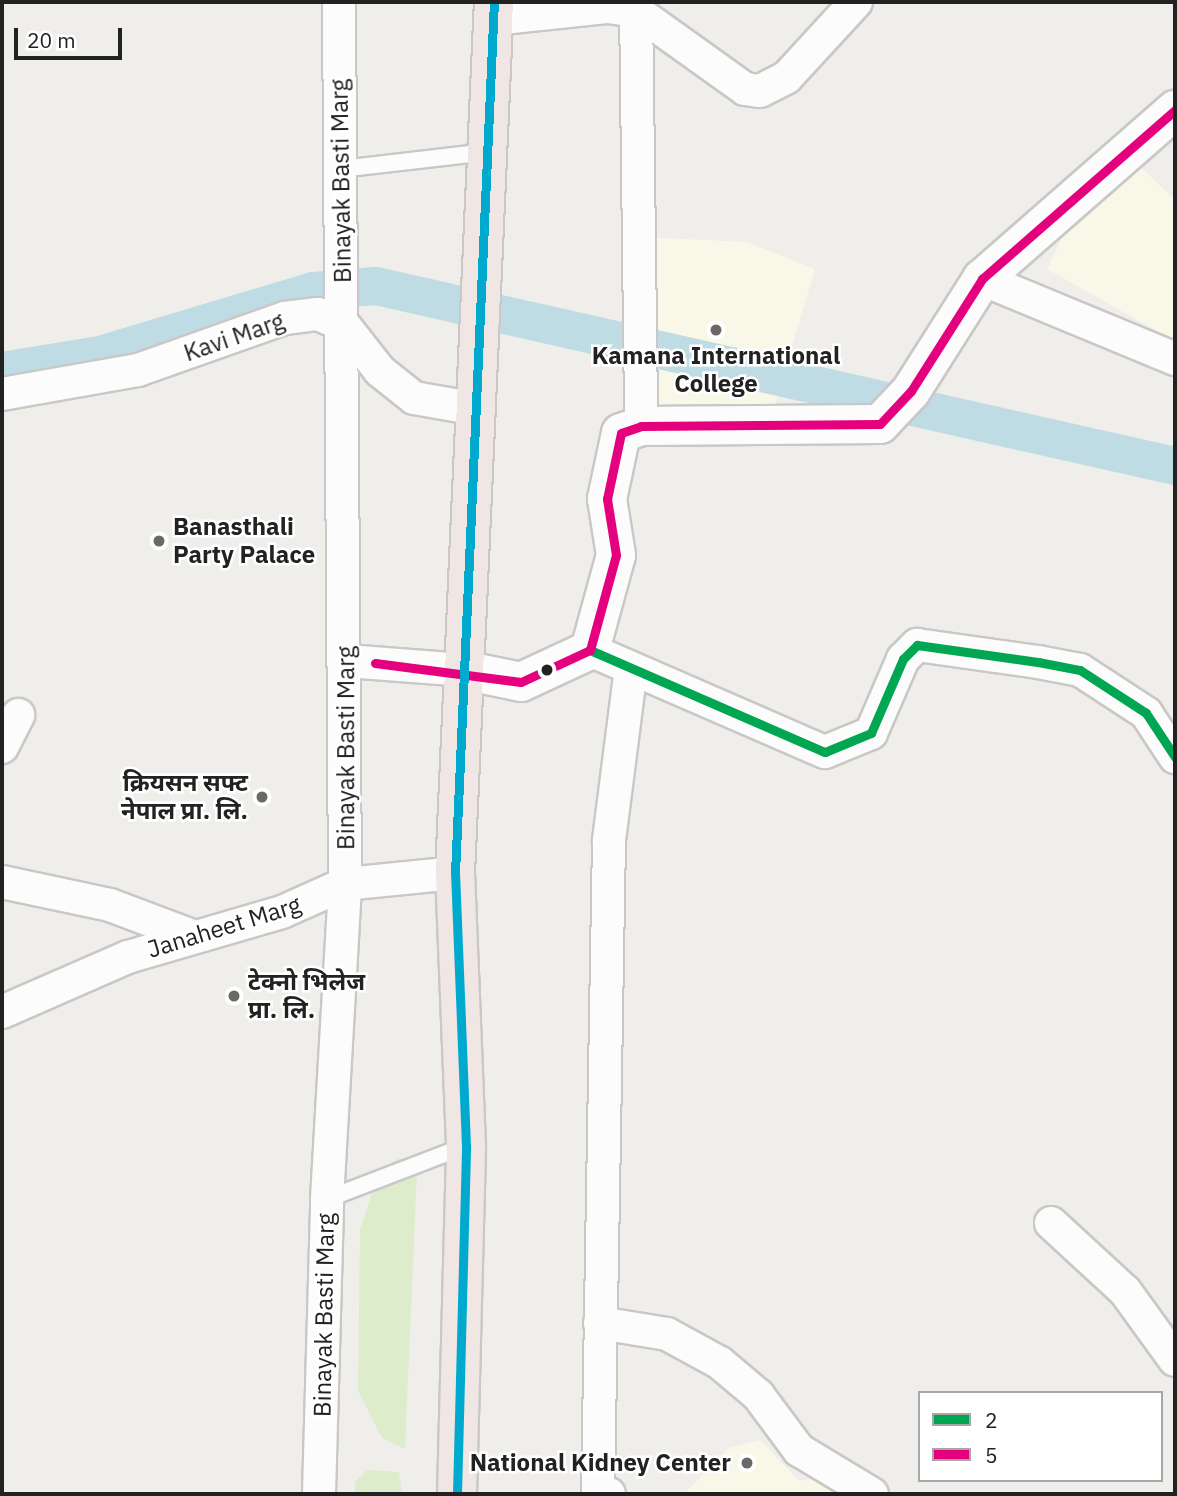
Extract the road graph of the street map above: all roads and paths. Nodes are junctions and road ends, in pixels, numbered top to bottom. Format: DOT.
graph roads {
  1 [pos="339,2"];
  2 [pos="856,2"];
  3 [pos="636,6"];
  4 [pos="493,10"];
  5 [pos="1175,110"];
  6 [pos="488,152"];
  7 [pos="341,169"];
  8 [pos="982,279"];
  9 [pos="344,325"];
  10 [pos="1175,359"];
  11 [pos="2,394"];
  12 [pos="477,409"];
  13 [pos="641,426"];
  14 [pos="590,650"];
  15 [pos="347,660"];
  16 [pos="631,668"];
  17 [pos="463,670"];
  18 [pos="18,715"];
  19 [pos="2,747"];
  20 [pos="1175,757"];
  21 [pos="455,873"];
  22 [pos="2,881"];
  23 [pos="345,884"];
  24 [pos="190,934"];
  25 [pos="2,1012"];
  26 [pos="466,1146"];
  27 [pos="327,1199"];
  28 [pos="1051,1223"];
  29 [pos="600,1323"];
  30 [pos="1175,1360"];
  31 [pos="601,1492"];
  32 [pos="319,1494"];
  33 [pos="457,1494"];
  34 [pos="872,1494"];
  1 -- 7 [label="street, Binayak Basti Marg"];
  2 -- 3 [label="street"];
  3 -- 4 [label="street"];
  3 -- 13 [label="street"];
  4 -- 6 [label="highway"];
  5 -- 8 [label="street"];
  6 -- 7 [label="lane"];
  6 -- 12 [label="highway"];
  7 -- 9 [label="street, Binayak Basti Marg"];
  8 -- 10 [label="street"];
  8 -- 13 [label="street"];
  9 -- 11 [label="street, Kavi Marg"];
  9 -- 12 [label="street"];
  9 -- 15 [label="street, Binayak Basti Marg"];
  12 -- 17 [label="highway"];
  13 -- 14 [label="street"];
  14 -- 16 [label="street"];
  14 -- 17 [label="street"];
  15 -- 17 [label="street"];
  15 -- 23 [label="street, Binayak Basti Marg"];
  16 -- 20 [label="street"];
  16 -- 29 [label="street"];
  17 -- 21 [label="highway"];
  18 -- 19 [label="street"];
  21 -- 23 [label="street, Janaheet Marg"];
  21 -- 26 [label="highway"];
  22 -- 24 [label="street"];
  23 -- 24 [label="street, Janaheet Marg"];
  23 -- 27 [label="street, Binayak Basti Marg"];
  24 -- 25 [label="street, Janaheet Marg"];
  26 -- 27 [label="lane"];
  26 -- 33 [label="highway"];
  27 -- 32 [label="street, Binayak Basti Marg"];
  28 -- 30 [label="street"];
  29 -- 31 [label="street"];
  29 -- 34 [label="street"];
}
